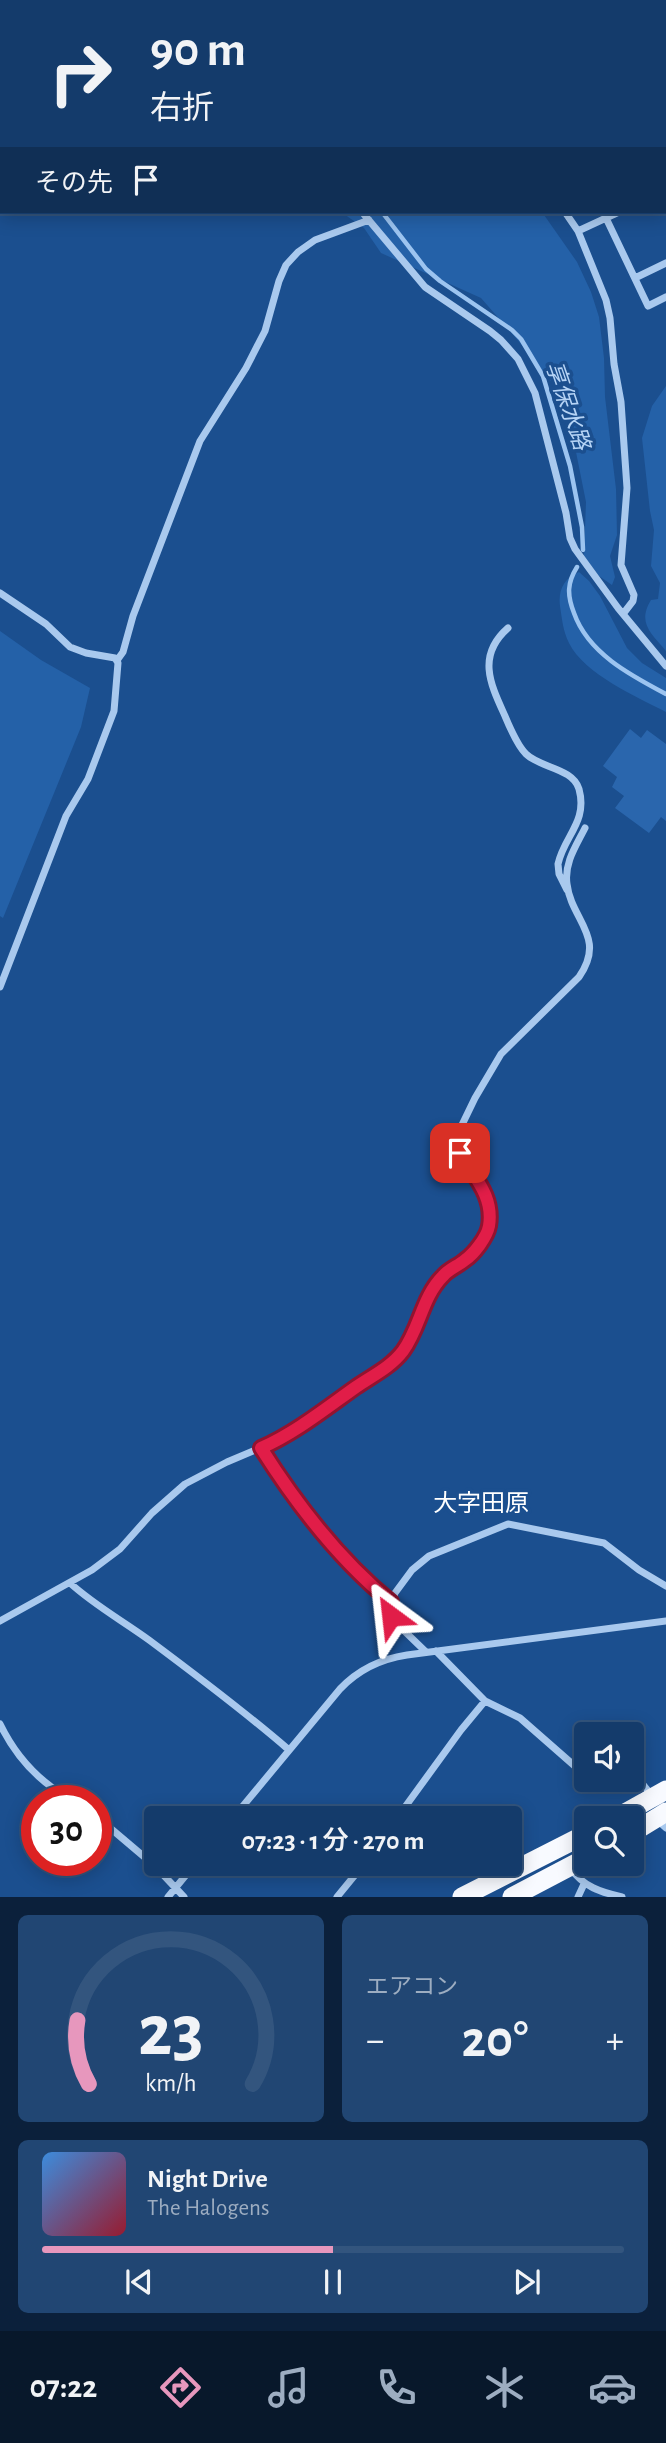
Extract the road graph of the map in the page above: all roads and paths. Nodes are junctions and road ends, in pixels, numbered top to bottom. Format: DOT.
graph roads {
  1 [pos="364,214"];
  2 [pos="566,214"];
  3 [pos="615,214"];
  4 [pos="606,218"];
  5 [pos="369,220"];
  6 [pos="578,231"];
  7 [pos="666,263"];
  8 [pos="635,278"];
  9 [pos="666,297"];
  10 [pos="0,593"];
  11 [pos="622,614"];
  12 [pos="508,628"];
  13 [pos="118,659"];
  14 [pos="666,666"];
  15 [pos="585,828"];
  16 [pos="569,893"];
  17 [pos="0,988"];
  18 [pos="261,1448"];
  19 [pos="70,1583"];
  20 [pos="666,1587"];
  21 [pos="391,1602"];
  22 [pos="666,1621"];
  23 [pos="0,1622"];
  24 [pos="436,1651"];
  25 [pos="426,1652"];
  26 [pos="485,1701"];
  27 [pos="0,1724"];
  28 [pos="289,1750"];
  29 [pos="574,1765"];
  30 [pos="50,1785"];
  31 [pos="644,1786"];
  32 [pos="243,1806"];
  33 [pos="406,1806"];
  34 [pos="661,1809"];
  35 [pos="644,1823"];
  36 [pos="112,1830"];
  37 [pos="574,1840"];
  38 [pos="574,1865"];
  39 [pos="185,1876"];
  40 [pos="354,1876"];
  41 [pos="582,1876"];
  42 [pos="584,1884"];
  43 [pos="175,1888"];
  44 [pos="168,1897"];
  45 [pos="184,1897"];
  46 [pos="337,1897"];
  47 [pos="462,1897"];
  48 [pos="512,1897"];
  49 [pos="578,1897"];
  50 [pos="622,1897"];
  1 -- 5 [label="street"];
  2 -- 6 [label="street"];
  3 -- 4 [label="street"];
  4 -- 6 [label="street"];
  4 -- 8 [label="street"];
  5 -- 11 [label="street"];
  5 -- 13 [label="street"];
  6 -- 11 [label="street"];
  7 -- 8 [label="street"];
  8 -- 9 [label="street"];
  10 -- 13 [label="street"];
  11 -- 14 [label="street"];
  12 -- 16 [label="street"];
  13 -- 17 [label="street"];
  15 -- 16 [label="street"];
  16 -- 18 [label="street"];
  18 -- 19 [label="street"];
  18 -- 21 [label="street"];
  19 -- 23 [label="street"];
  19 -- 28 [label="street"];
  20 -- 21 [label="street"];
  21 -- 25 [label="street"];
  22 -- 24 [label="street"];
  24 -- 25 [label="street"];
  24 -- 26 [label="street"];
  25 -- 28 [label="street"];
  26 -- 29 [label="street"];
  26 -- 33 [label="street"];
  27 -- 30 [label="street"];
  28 -- 32 [label="street"];
  31 -- 34 [label="street"];
  34 -- 35 [label="highway"];
  36 -- 43 [label="street"];
  37 -- 47 [label="highway"];
  38 -- 48 [label="highway"];
  39 -- 43 [label="street"];
  40 -- 46 [label="street"];
  41 -- 42 [label="street"];
  42 -- 49 [label="street"];
  42 -- 50 [label="street"];
  43 -- 44 [label="street"];
  43 -- 45 [label="street"];
}
